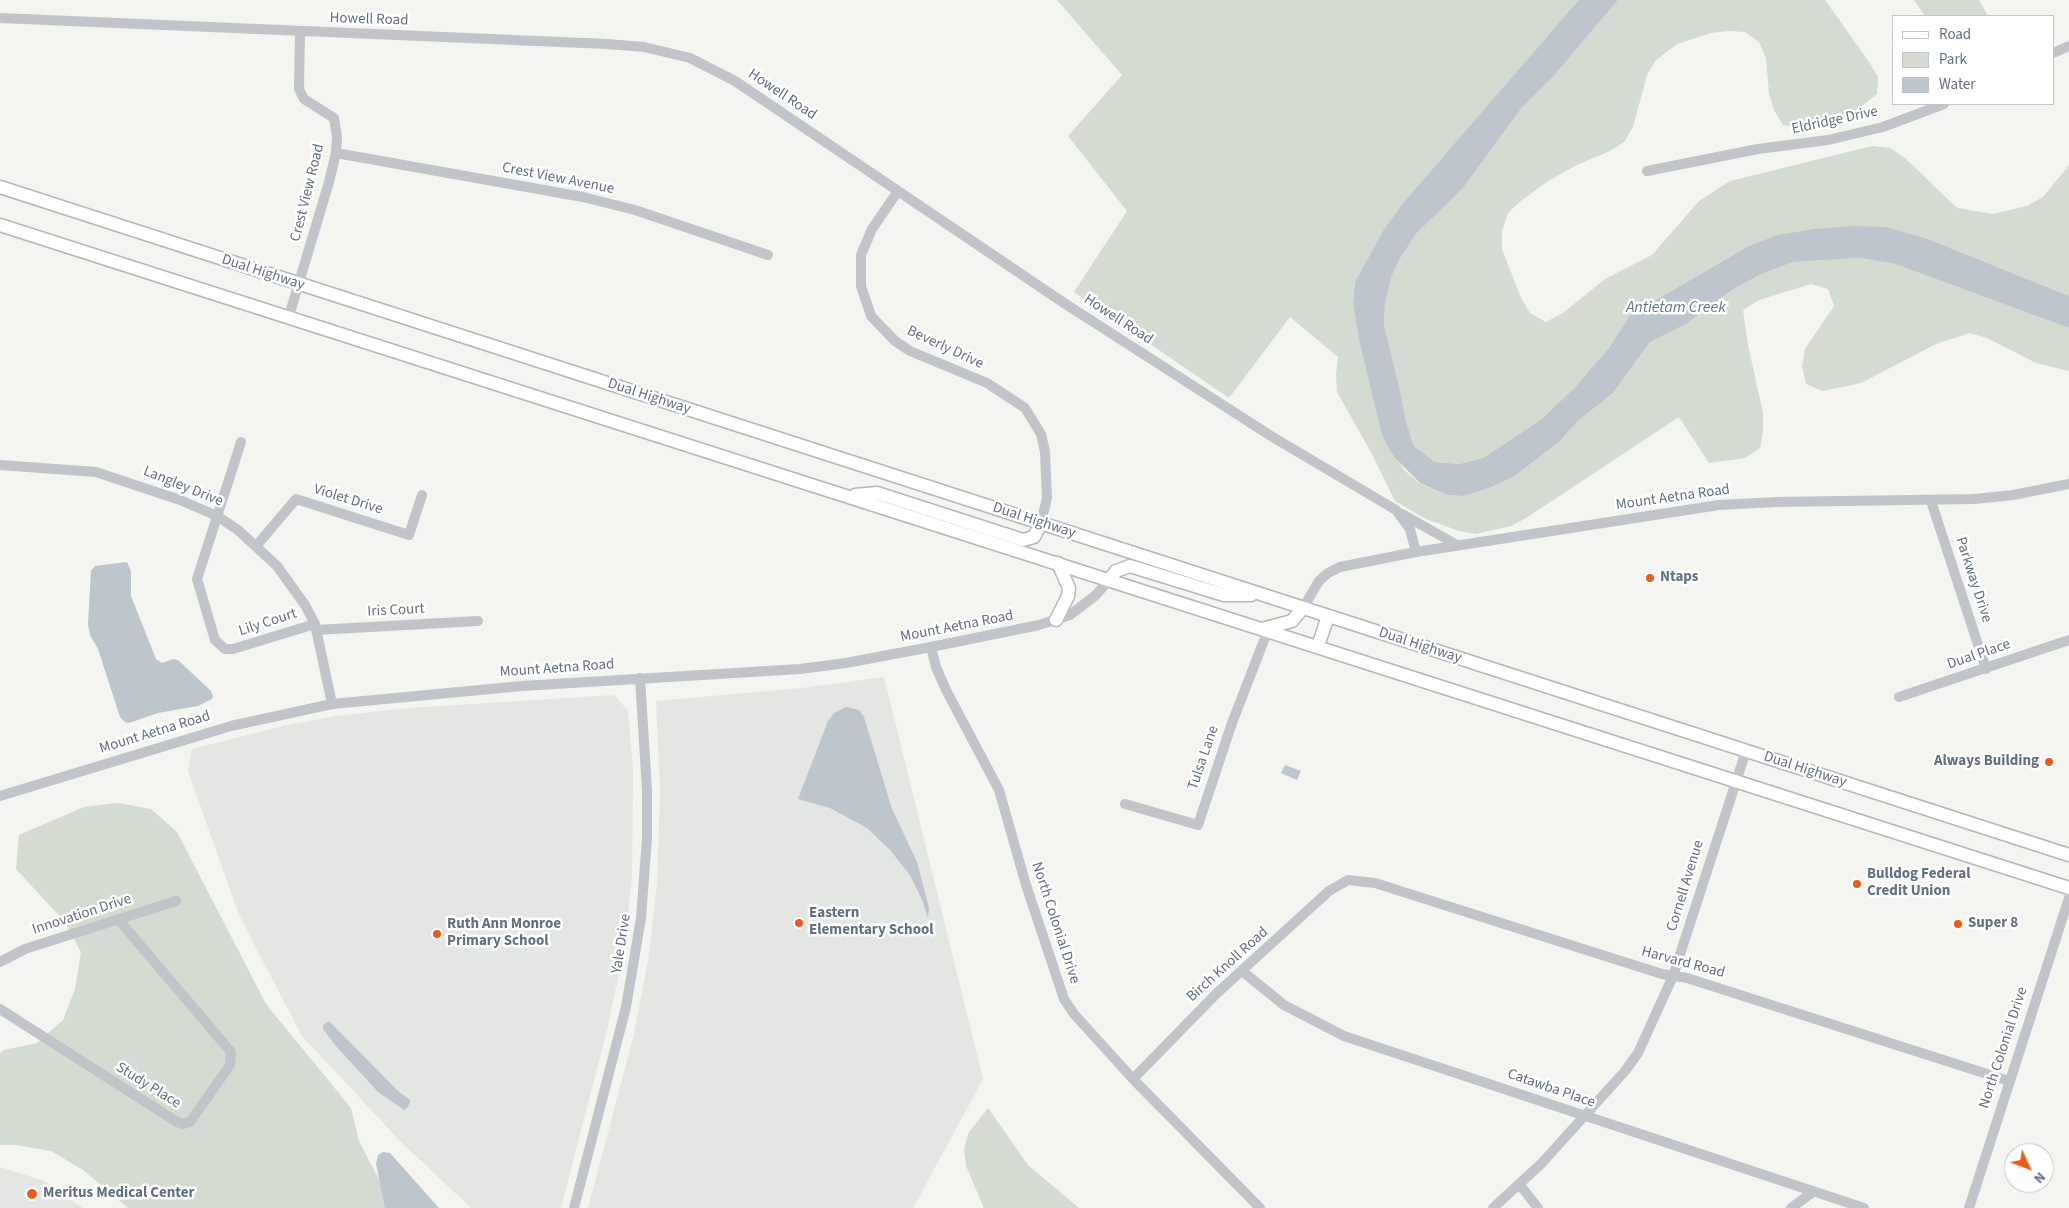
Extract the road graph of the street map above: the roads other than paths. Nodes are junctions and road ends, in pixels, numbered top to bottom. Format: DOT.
graph roads {
  1 [pos="0,18"];
  2 [pos="300,32"];
  3 [pos="2069,46"];
  4 [pos="2054,53"];
  5 [pos="1941,105"];
  6 [pos="336,153"];
  7 [pos="1647,171"];
  8 [pos="0,187"];
  9 [pos="898,191"];
  10 [pos="0,225"];
  11 [pos="768,255"];
  12 [pos="299,285"];
  13 [pos="289,316"];
  14 [pos="241,442"];
  15 [pos="0,465"];
  16 [pos="2069,484"];
  17 [pos="422,495"];
  18 [pos="850,496"];
  19 [pos="1931,501"];
  20 [pos="1396,510"];
  21 [pos="217,516"];
  22 [pos="1041,524"];
  23 [pos="257,545"];
  24 [pos="1458,545"];
  25 [pos="1416,552"];
  26 [pos="1058,563"];
  27 [pos="1109,580"];
  28 [pos="1264,595"];
  29 [pos="1303,608"];
  30 [pos="1328,616"];
  31 [pos="1056,620"];
  32 [pos="478,622"];
  33 [pos="316,627"];
  34 [pos="1265,630"];
  35 [pos="2069,640"];
  36 [pos="1318,646"];
  37 [pos="931,647"];
  38 [pos="1986,669"];
  39 [pos="640,678"];
  40 [pos="1898,697"];
  41 [pos="332,704"];
  42 [pos="1746,751"];
  43 [pos="1735,781"];
  44 [pos="0,796"];
  45 [pos="1125,804"];
  46 [pos="2069,855"];
  47 [pos="1348,880"];
  48 [pos="2069,888"];
  49 [pos="2069,898"];
  50 [pos="176,901"];
  51 [pos="118,919"];
  52 [pos="0,962"];
  53 [pos="1242,971"];
  54 [pos="1673,976"];
  55 [pos="0,1009"];
  56 [pos="1133,1079"];
  57 [pos="2009,1081"];
  58 [pos="1585,1116"];
  59 [pos="1520,1185"];
  60 [pos="1813,1192"];
  61 [pos="574,1208"];
  62 [pos="1260,1208"];
  63 [pos="1493,1208"];
  64 [pos="1538,1208"];
  65 [pos="1791,1208"];
  66 [pos="1864,1208"];
  67 [pos="1969,1208"];
  1 -- 2 [label="street, Howell Road"];
  2 -- 6 [label="street, Crest View Road"];
  2 -- 9 [label="street, Howell Road"];
  3 -- 4 [label="street"];
  5 -- 7 [label="street, Eldridge Drive"];
  6 -- 11 [label="street, Crest View Avenue"];
  6 -- 12 [label="street, Crest View Road"];
  8 -- 12 [label="main road, Dual Highway"];
  9 -- 20 [label="street, Howell Road"];
  9 -- 22 [label="street, Beverly Drive"];
  10 -- 13 [label="main road"];
  12 -- 13 [label="street, Crest View Road"];
  12 -- 22 [label="main road, Dual Highway"];
  13 -- 18 [label="main road"];
  14 -- 21 [label="street"];
  15 -- 21 [label="street, Langley Drive"];
  16 -- 19 [label="street, Mount Aetna Road"];
  17 -- 23 [label="street, Violet Drive"];
  18 -- 22 [label="main road"];
  18 -- 26 [label="main road"];
  19 -- 24 [label="street, Mount Aetna Road"];
  19 -- 38 [label="street, Parkway Drive"];
  20 -- 24 [label="street"];
  20 -- 25 [label="street, Howell Road"];
  21 -- 23 [label="street, Langley Drive"];
  21 -- 33 [label="street, Lily Court"];
  22 -- 28 [label="main road, Dual Highway"];
  23 -- 33 [label="street, Langley Drive"];
  24 -- 25 [label="street, Mount Aetna Road"];
  25 -- 29 [label="street, Mount Aetna Road"];
  26 -- 27 [label="main road"];
  26 -- 31 [label="main road"];
  27 -- 28 [label="main road"];
  27 -- 31 [label="street, Mount Aetna Road"];
  27 -- 34 [label="main road"];
  28 -- 29 [label="main road, Dual Highway"];
  29 -- 30 [label="main road, Dual Highway"];
  29 -- 34 [label="main road"];
  30 -- 36 [label="main road"];
  30 -- 42 [label="main road, Dual Highway"];
  31 -- 37 [label="street, Mount Aetna Road"];
  32 -- 33 [label="street, Iris Court"];
  33 -- 41 [label="street, Langley Drive"];
  34 -- 36 [label="main road"];
  34 -- 45 [label="street, Tulsa Lane"];
  35 -- 38 [label="street, Dual Place"];
  36 -- 43 [label="main road"];
  37 -- 39 [label="street, Mount Aetna Road"];
  37 -- 56 [label="street, North Colonial Drive"];
  38 -- 40 [label="street, Dual Place"];
  39 -- 41 [label="street, Mount Aetna Road"];
  39 -- 61 [label="street, Yale Drive"];
  41 -- 44 [label="street, Mount Aetna Road"];
  42 -- 43 [label="street, Cornell Avenue"];
  42 -- 46 [label="main road, Dual Highway"];
  43 -- 48 [label="main road"];
  43 -- 54 [label="street, Cornell Avenue"];
  47 -- 53 [label="street, Birch Knoll Road"];
  47 -- 54 [label="street, Harvard Road"];
  49 -- 57 [label="street, North Colonial Drive"];
  50 -- 51 [label="street, Innovation Drive"];
  51 -- 52 [label="street, Innovation Drive"];
  51 -- 55 [label="street, Study Place"];
  53 -- 56 [label="street, Birch Knoll Road"];
  53 -- 58 [label="street, Catawba Place"];
  54 -- 57 [label="street, Harvard Road"];
  54 -- 58 [label="street, Cornell Avenue"];
  56 -- 62 [label="street, North Colonial Drive"];
  57 -- 67 [label="street, North Colonial Drive"];
  58 -- 59 [label="street, Cornell Avenue"];
  58 -- 60 [label="street, Catawba Place"];
  59 -- 63 [label="street, Cornell Avenue"];
  59 -- 64 [label="street"];
  60 -- 65 [label="street"];
  60 -- 66 [label="street, Catawba Place"];
}
